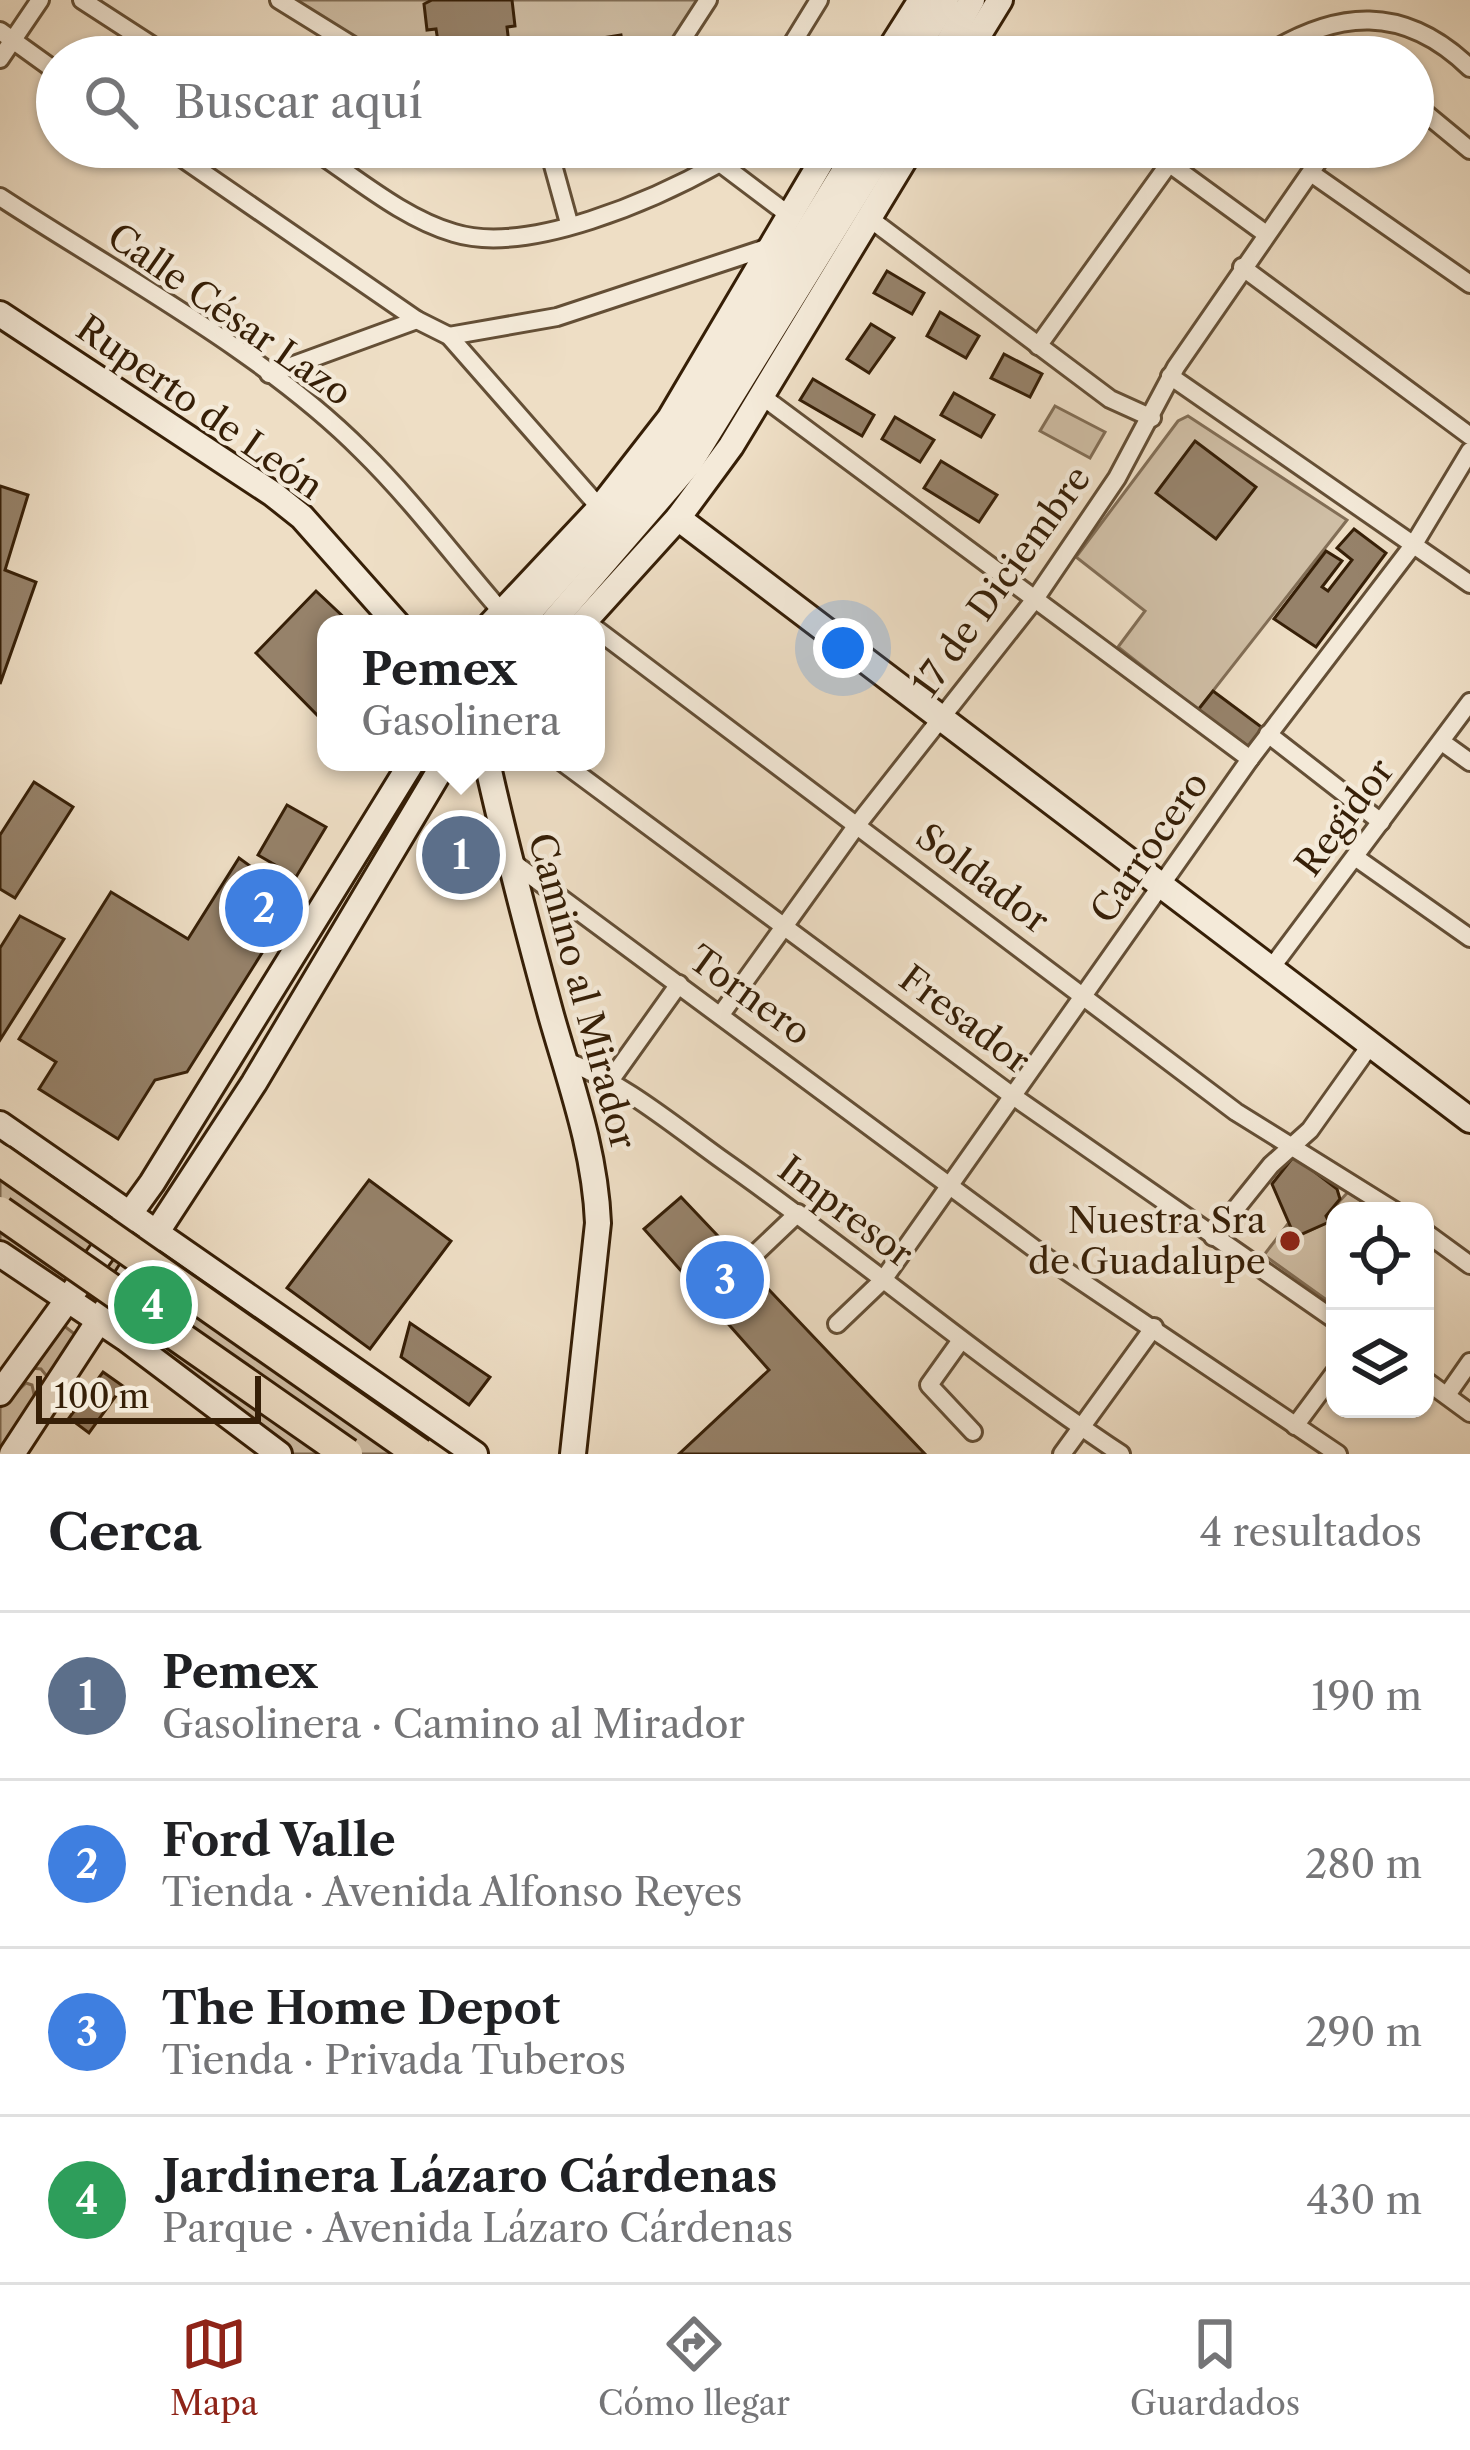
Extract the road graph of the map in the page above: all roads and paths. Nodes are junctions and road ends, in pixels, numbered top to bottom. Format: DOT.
graph roads {
  1 [pos="40,0"];
  2 [pos="82,0"];
  3 [pos="279,0"];
  4 [pos="708,0"];
  5 [pos="819,0"];
  6 [pos="921,0"];
  7 [pos="946,0"];
  8 [pos="972,0"];
  9 [pos="1000,0"];
  10 [pos="6,36"];
  11 [pos="138,36"];
  12 [pos="337,36"];
  13 [pos="685,36"];
  14 [pos="797,36"];
  15 [pos="898,36"];
  16 [pos="925,36"];
  17 [pos="957,36"];
  18 [pos="971,36"];
  19 [pos="1303,36"];
  20 [pos="36,57"];
  21 [pos="0,59"];
  22 [pos="1470,68"];
  23 [pos="1434,120"];
  24 [pos="1470,150"];
  25 [pos="196,168"];
  26 [pos="342,168"];
  27 [pos="554,168"];
  28 [pos="705,168"];
  29 [pos="739,168"];
  30 [pos="817,168"];
  31 [pos="846,168"];
  32 [pos="872,168"];
  33 [pos="899,168"];
  34 [pos="1167,168"];
  35 [pos="1175,168"];
  36 [pos="1314,168"];
  37 [pos="1311,173"];
  38 [pos="0,197"];
  39 [pos="789,215"];
  40 [pos="869,218"];
  41 [pos="569,223"];
  42 [pos="1266,234"];
  43 [pos="766,248"];
  44 [pos="1242,267"];
  45 [pos="1470,284"];
  46 [pos="0,314"];
  47 [pos="417,320"];
  48 [pos="449,336"];
  49 [pos="1038,346"];
  50 [pos="752,368"];
  51 [pos="724,371"];
  52 [pos="269,374"];
  53 [pos="1170,376"];
  54 [pos="763,397"];
  55 [pos="670,418"];
  56 [pos="1152,418"];
  57 [pos="1470,436"];
  58 [pos="731,446"];
  59 [pos="1470,451"];
  60 [pos="600,508"];
  61 [pos="678,518"];
  62 [pos="1414,544"];
  63 [pos="1470,584"];
  64 [pos="1035,599"];
  65 [pos="389,615"];
  66 [pos="500,615"];
  67 [pos="508,615"];
  68 [pos="509,615"];
  69 [pos="559,615"];
  70 [pos="596,615"];
  71 [pos="605,638"];
  72 [pos="1470,702"];
  73 [pos="944,718"];
  74 [pos="1268,734"];
  75 [pos="1442,742"];
  76 [pos="1250,759"];
  77 [pos="1470,762"];
  78 [pos="405,771"];
  79 [pos="440,771"];
  80 [pos="490,771"];
  81 [pos="574,771"];
  82 [pos="1381,821"];
  83 [pos="857,825"];
  84 [pos="1355,856"];
  85 [pos="511,860"];
  86 [pos="1164,888"];
  87 [pos="783,926"];
  88 [pos="1470,938"];
  89 [pos="1269,971"];
  90 [pos="680,984"];
  91 [pos="1084,995"];
  92 [pos="722,1013"];
  93 [pos="1369,1047"];
  94 [pos="564,1060"];
  95 [pos="611,1078"];
  96 [pos="1010,1094"];
  97 [pos="1470,1120"];
  98 [pos="0,1124"];
  99 [pos="1292,1148"];
  100 [pos="0,1160"];
  101 [pos="55,1163"];
  102 [pos="152,1183"];
  103 [pos="948,1185"];
  104 [pos="180,1193"];
  105 [pos="98,1194"];
  106 [pos="1380,1202"];
  107 [pos="0,1212"];
  108 [pos="798,1213"];
  109 [pos="129,1214"];
  110 [pos="157,1232"];
  111 [pos="1213,1237"];
  112 [pos="1434,1239"];
  113 [pos="758,1252"];
  114 [pos="0,1254"];
  115 [pos="197,1258"];
  116 [pos="1470,1265"];
  117 [pos="883,1280"];
  118 [pos="248,1293"];
  119 [pos="67,1299"];
  120 [pos="1326,1314"];
  121 [pos="100,1323"];
  122 [pos="837,1324"];
  123 [pos="1154,1327"];
  124 [pos="959,1342"];
  125 [pos="1470,1362"];
  126 [pos="18,1368"];
  127 [pos="1326,1384"];
  128 [pos="1434,1386"];
  129 [pos="199,1392"];
  130 [pos="0,1393"];
  131 [pos="1447,1395"];
  132 [pos="54,1396"];
  133 [pos="1470,1413"];
  134 [pos="1295,1426"];
  135 [pos="1080,1427"];
  136 [pos="974,1432"];
  137 [pos="12,1454"];
  138 [pos="279,1454"];
  139 [pos="347,1454"];
  140 [pos="420,1454"];
  141 [pos="476,1454"];
  142 [pos="573,1454"];
  143 [pos="1062,1454"];
  144 [pos="1121,1454"];
  145 [pos="1339,1454"];
  1 -- 10 [label="street"];
  2 -- 11 [label="street"];
  3 -- 12 [label="street"];
  4 -- 13 [label="street"];
  5 -- 14 [label="street"];
  6 -- 15 [label="main road"];
  7 -- 16 [label="main road"];
  8 -- 17 [label="main road"];
  9 -- 18 [label="main road"];
  10 -- 20 [label="street"];
  10 -- 21 [label="street"];
  19 -- 22 [label="street"];
  23 -- 24 [label="street"];
  25 -- 47 [label="street"];
  26 -- 41 [label="street"];
  27 -- 41 [label="street"];
  28 -- 41 [label="street"];
  29 -- 39 [label="street"];
  30 -- 39 [label="main road"];
  31 -- 51 [label="main road"];
  32 -- 50 [label="main road"];
  33 -- 40 [label="main road"];
  34 -- 49 [label="street"];
  35 -- 42 [label="street"];
  36 -- 37 [label="street, 17 de Diciembre"];
  37 -- 42 [label="street, 17 de Diciembre"];
  37 -- 45 [label="street"];
  38 -- 52 [label="street, Calle César Lazo"];
  39 -- 43 [label="main road"];
  40 -- 49 [label="street"];
  40 -- 54 [label="main road"];
  42 -- 44 [label="street, 17 de Diciembre"];
  43 -- 48 [label="street"];
  43 -- 55 [label="main road"];
  44 -- 53 [label="street, 17 de Diciembre"];
  44 -- 57 [label="street"];
  46 -- 65 [label="main road, Ruperto de León"];
  47 -- 48 [label="street"];
  47 -- 52 [label="street"];
  48 -- 60 [label="street"];
  49 -- 56 [label="street"];
  50 -- 58 [label="main road"];
  50 -- 69 [label="main road"];
  51 -- 55 [label="main road"];
  51 -- 68 [label="main road"];
  52 -- 66 [label="street, Calle César Lazo"];
  53 -- 56 [label="street, 17 de Diciembre"];
  53 -- 62 [label="street"];
  54 -- 58 [label="main road"];
  54 -- 64 [label="street"];
  55 -- 60 [label="main road"];
  56 -- 64 [label="street, 17 de Diciembre"];
  58 -- 61 [label="main road"];
  59 -- 62 [label="street, Carrocero"];
  60 -- 67 [label="main road"];
  61 -- 70 [label="main road"];
  61 -- 73 [label="main road"];
  62 -- 63 [label="street"];
  62 -- 74 [label="street, Carrocero"];
  64 -- 73 [label="street, 17 de Diciembre"];
  64 -- 76 [label="street"];
  71 -- 83 [label="street, Soldador"];
  72 -- 75 [label="street, Regidor"];
  73 -- 83 [label="street, 17 de Diciembre"];
  73 -- 86 [label="main road"];
  74 -- 76 [label="street, Carrocero"];
  74 -- 82 [label="street"];
  75 -- 77 [label="street"];
  75 -- 82 [label="street, Regidor"];
  76 -- 86 [label="street, Carrocero"];
  78 -- 102 [label="main road"];
  79 -- 104 [label="main road"];
  80 -- 85 [label="main road, Camino al Mirador"];
  81 -- 87 [label="street, Fresador"];
  82 -- 84 [label="street, Regidor"];
  83 -- 87 [label="street, 17 de Diciembre"];
  83 -- 91 [label="street, Soldador"];
  84 -- 88 [label="street"];
  84 -- 89 [label="street, Regidor"];
  85 -- 90 [label="street, Tornero"];
  85 -- 94 [label="main road, Camino al Mirador"];
  86 -- 89 [label="main road"];
  86 -- 91 [label="street, Carrocero"];
  87 -- 92 [label="street, 17 de Diciembre"];
  87 -- 96 [label="street, Fresador"];
  89 -- 93 [label="main road"];
  90 -- 92 [label="street, Tornero"];
  90 -- 95 [label="street"];
  91 -- 96 [label="street, Carrocero"];
  91 -- 99 [label="street, Soldador"];
  92 -- 103 [label="street, Tornero"];
  93 -- 97 [label="main road"];
  93 -- 99 [label="street"];
  94 -- 95 [label="street, Impresor"];
  94 -- 142 [label="main road, Camino al Mirador"];
  95 -- 108 [label="street, Impresor"];
  96 -- 103 [label="street, Carrocero"];
  96 -- 111 [label="street, Fresador"];
  98 -- 101 [label="main road"];
  99 -- 106 [label="street, Soldador"];
  99 -- 111 [label="street"];
  100 -- 140 [label="highway, bridge"];
  101 -- 105 [label="main road"];
  101 -- 114 [label="main road"];
  102 -- 105 [label="main road"];
  102 -- 109 [label="main road"];
  103 -- 117 [label="street, Carrocero"];
  103 -- 123 [label="street, Tornero"];
  104 -- 110 [label="main road"];
  104 -- 115 [label="main road"];
  105 -- 109 [label="main road"];
  107 -- 139 [label="highway, bridge"];
  108 -- 113 [label="street"];
  108 -- 117 [label="street, Impresor"];
  109 -- 110 [label="main road"];
  109 -- 119 [label="main road"];
  110 -- 115 [label="main road"];
  110 -- 121 [label="main road"];
  111 -- 120 [label="street, Fresador"];
  112 -- 116 [label="street"];
  114 -- 119 [label="main road"];
  115 -- 118 [label="main road"];
  117 -- 122 [label="street, Carrocero"];
  117 -- 124 [label="street, Impresor"];
  118 -- 129 [label="main road"];
  118 -- 141 [label="main road"];
  119 -- 121 [label="main road"];
  119 -- 126 [label="main road"];
  121 -- 129 [label="main road"];
  121 -- 132 [label="main road"];
  123 -- 134 [label="street, Tornero"];
  123 -- 135 [label="street"];
  124 -- 135 [label="street, Impresor"];
  124 -- 136 [label="street"];
  125 -- 131 [label="street"];
  126 -- 130 [label="main road"];
  126 -- 132 [label="main road"];
  127 -- 134 [label="street"];
  128 -- 131 [label="street"];
  129 -- 138 [label="main road"];
  131 -- 133 [label="street"];
  132 -- 137 [label="main road"];
  134 -- 145 [label="street, Tornero"];
  135 -- 143 [label="street"];
  135 -- 144 [label="street, Impresor"];
}
